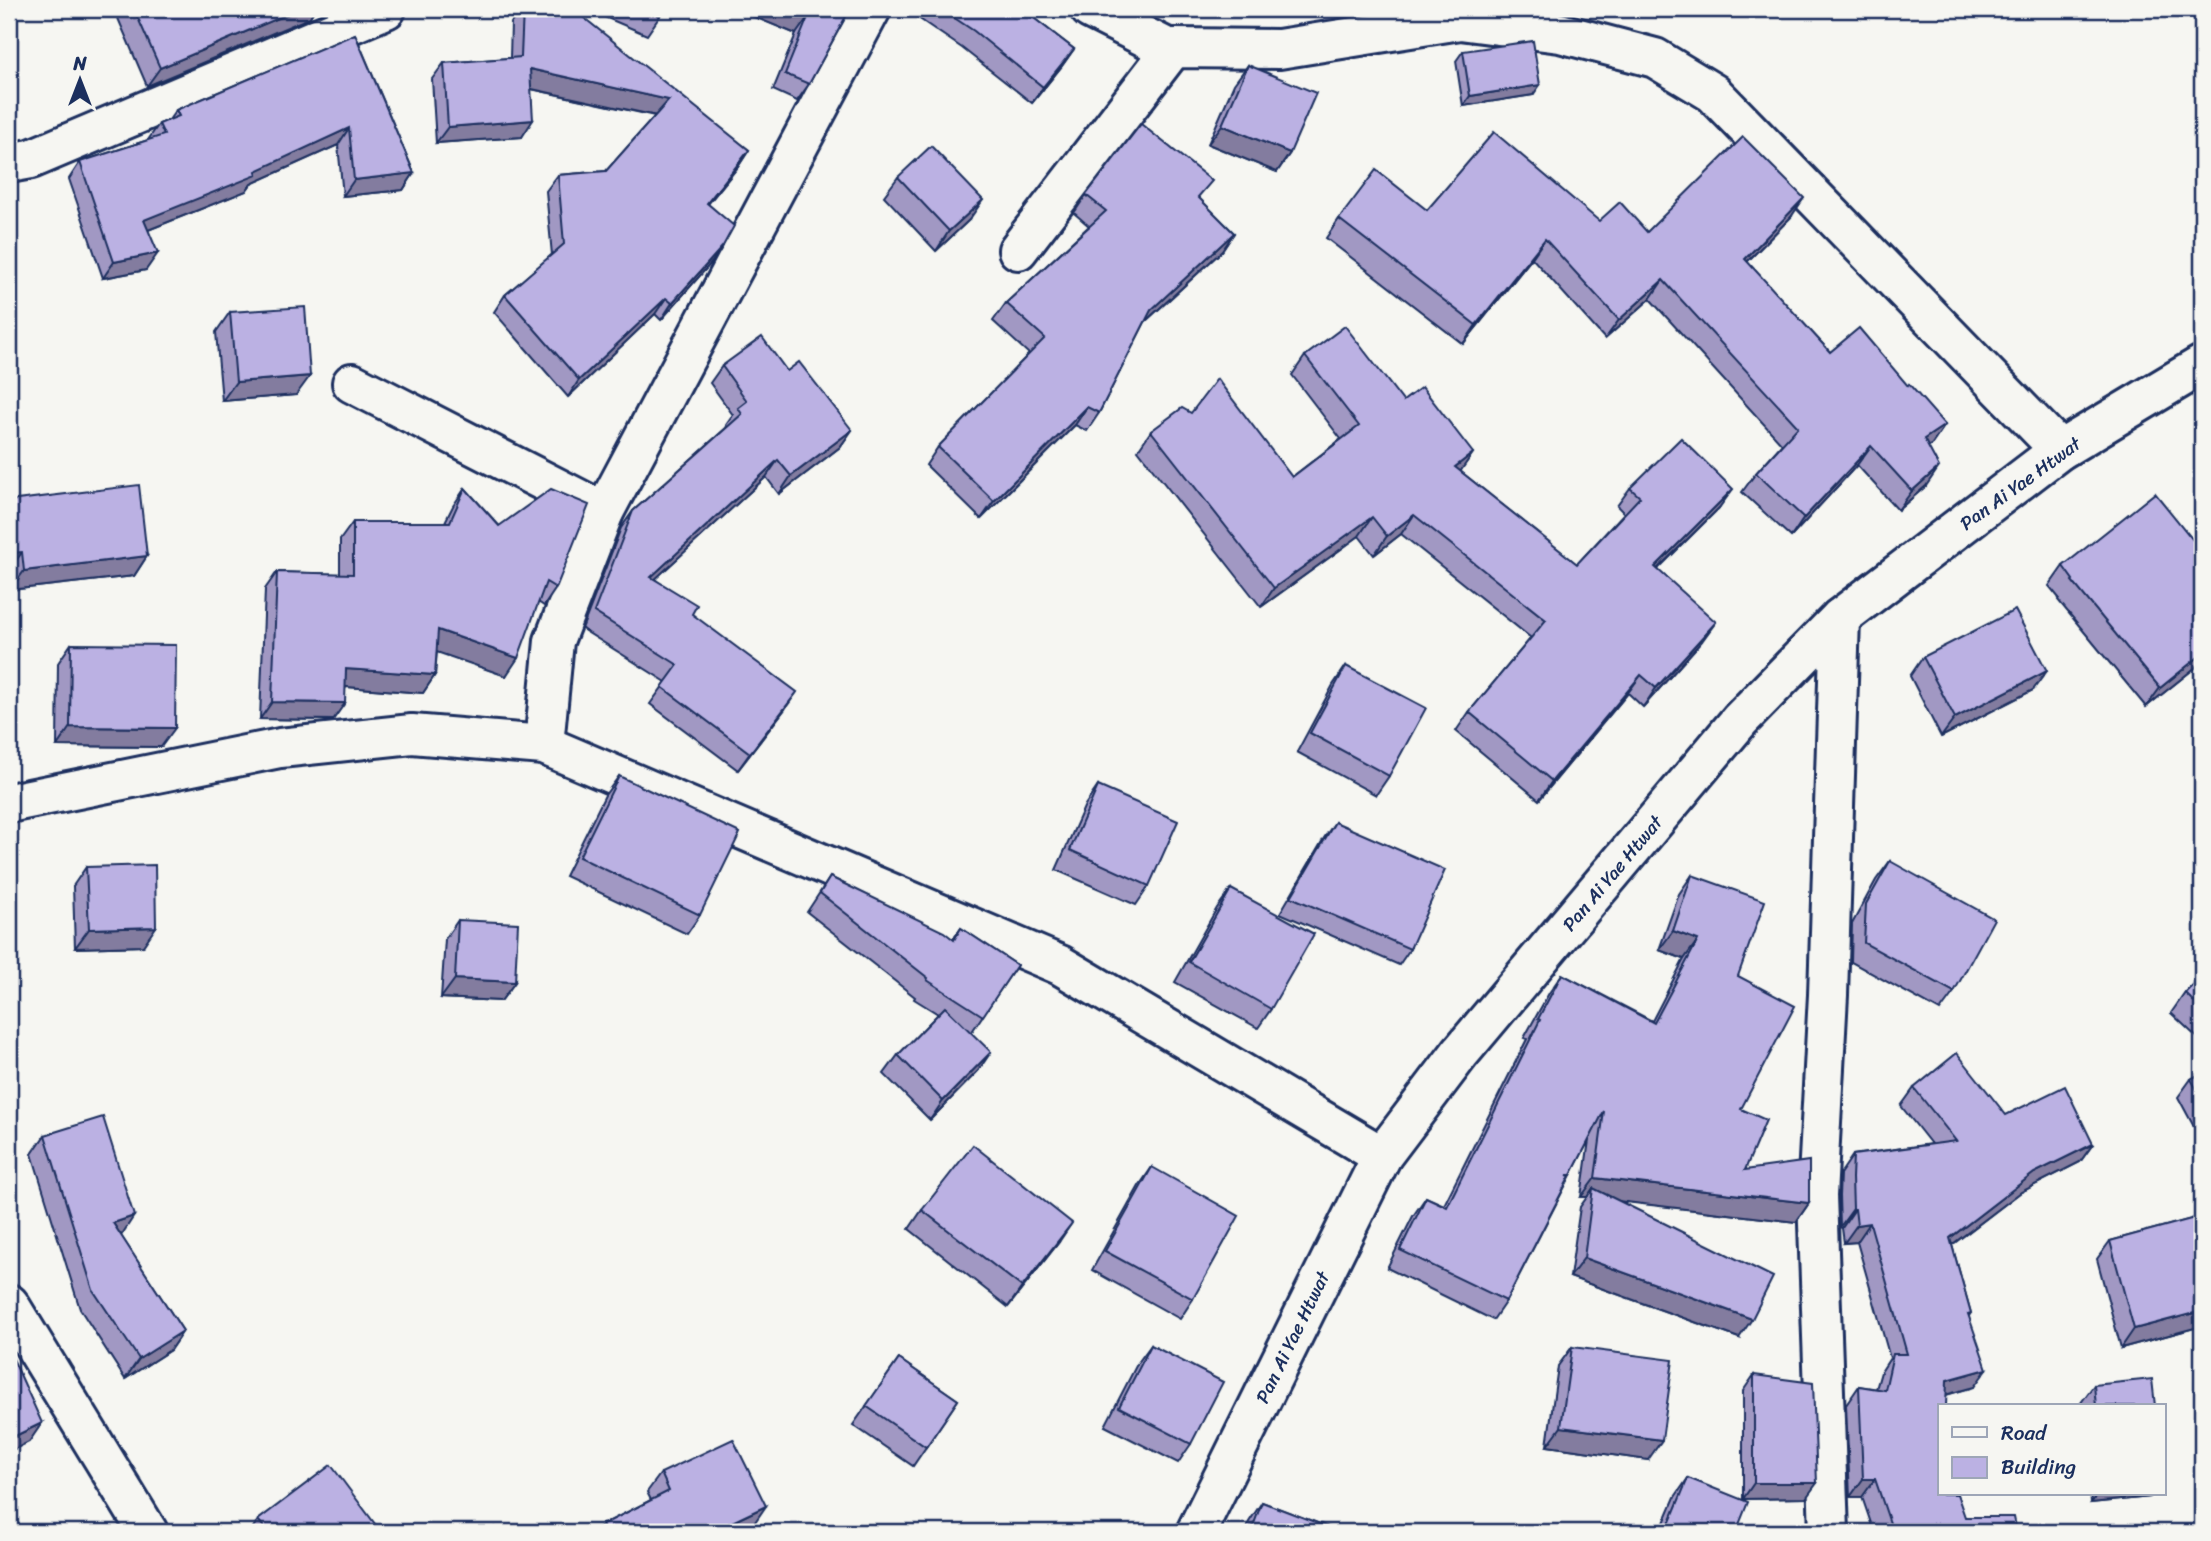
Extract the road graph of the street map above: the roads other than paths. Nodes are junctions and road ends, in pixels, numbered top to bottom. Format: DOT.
graph roads {
  1 [pos="386,9"];
  2 [pos="871,9"];
  3 [pos="1090,9"];
  4 [pos="1461,15"];
  5 [pos="1173,48"];
  6 [pos="9,163"];
  7 [pos="1018,250"];
  8 [pos="2202,365"];
  9 [pos="352,383"];
  10 [pos="2060,450"];
  11 [pos="604,512"];
  12 [pos="1840,618"];
  13 [pos="544,745"];
  14 [pos="9,803"];
  15 [pos="1382,1156"];
  16 [pos="9,1304"];
  17 [pos="148,1532"];
  18 [pos="1196,1532"];
  19 [pos="1829,1532"];
  1 -- 6 [label="street"];
  2 -- 11 [label="street"];
  3 -- 5 [label="street"];
  4 -- 5 [label="street"];
  4 -- 10 [label="street"];
  5 -- 7 [label="street"];
  8 -- 10 [label="street, Pan Ai Yae Htwat"];
  9 -- 11 [label="street"];
  10 -- 12 [label="street, Pan Ai Yae Htwat"];
  11 -- 13 [label="street"];
  12 -- 15 [label="street, Pan Ai Yae Htwat"];
  12 -- 19 [label="street"];
  13 -- 14 [label="street"];
  13 -- 15 [label="street"];
  15 -- 18 [label="street, Pan Ai Yae Htwat"];
  16 -- 17 [label="street"];
}
